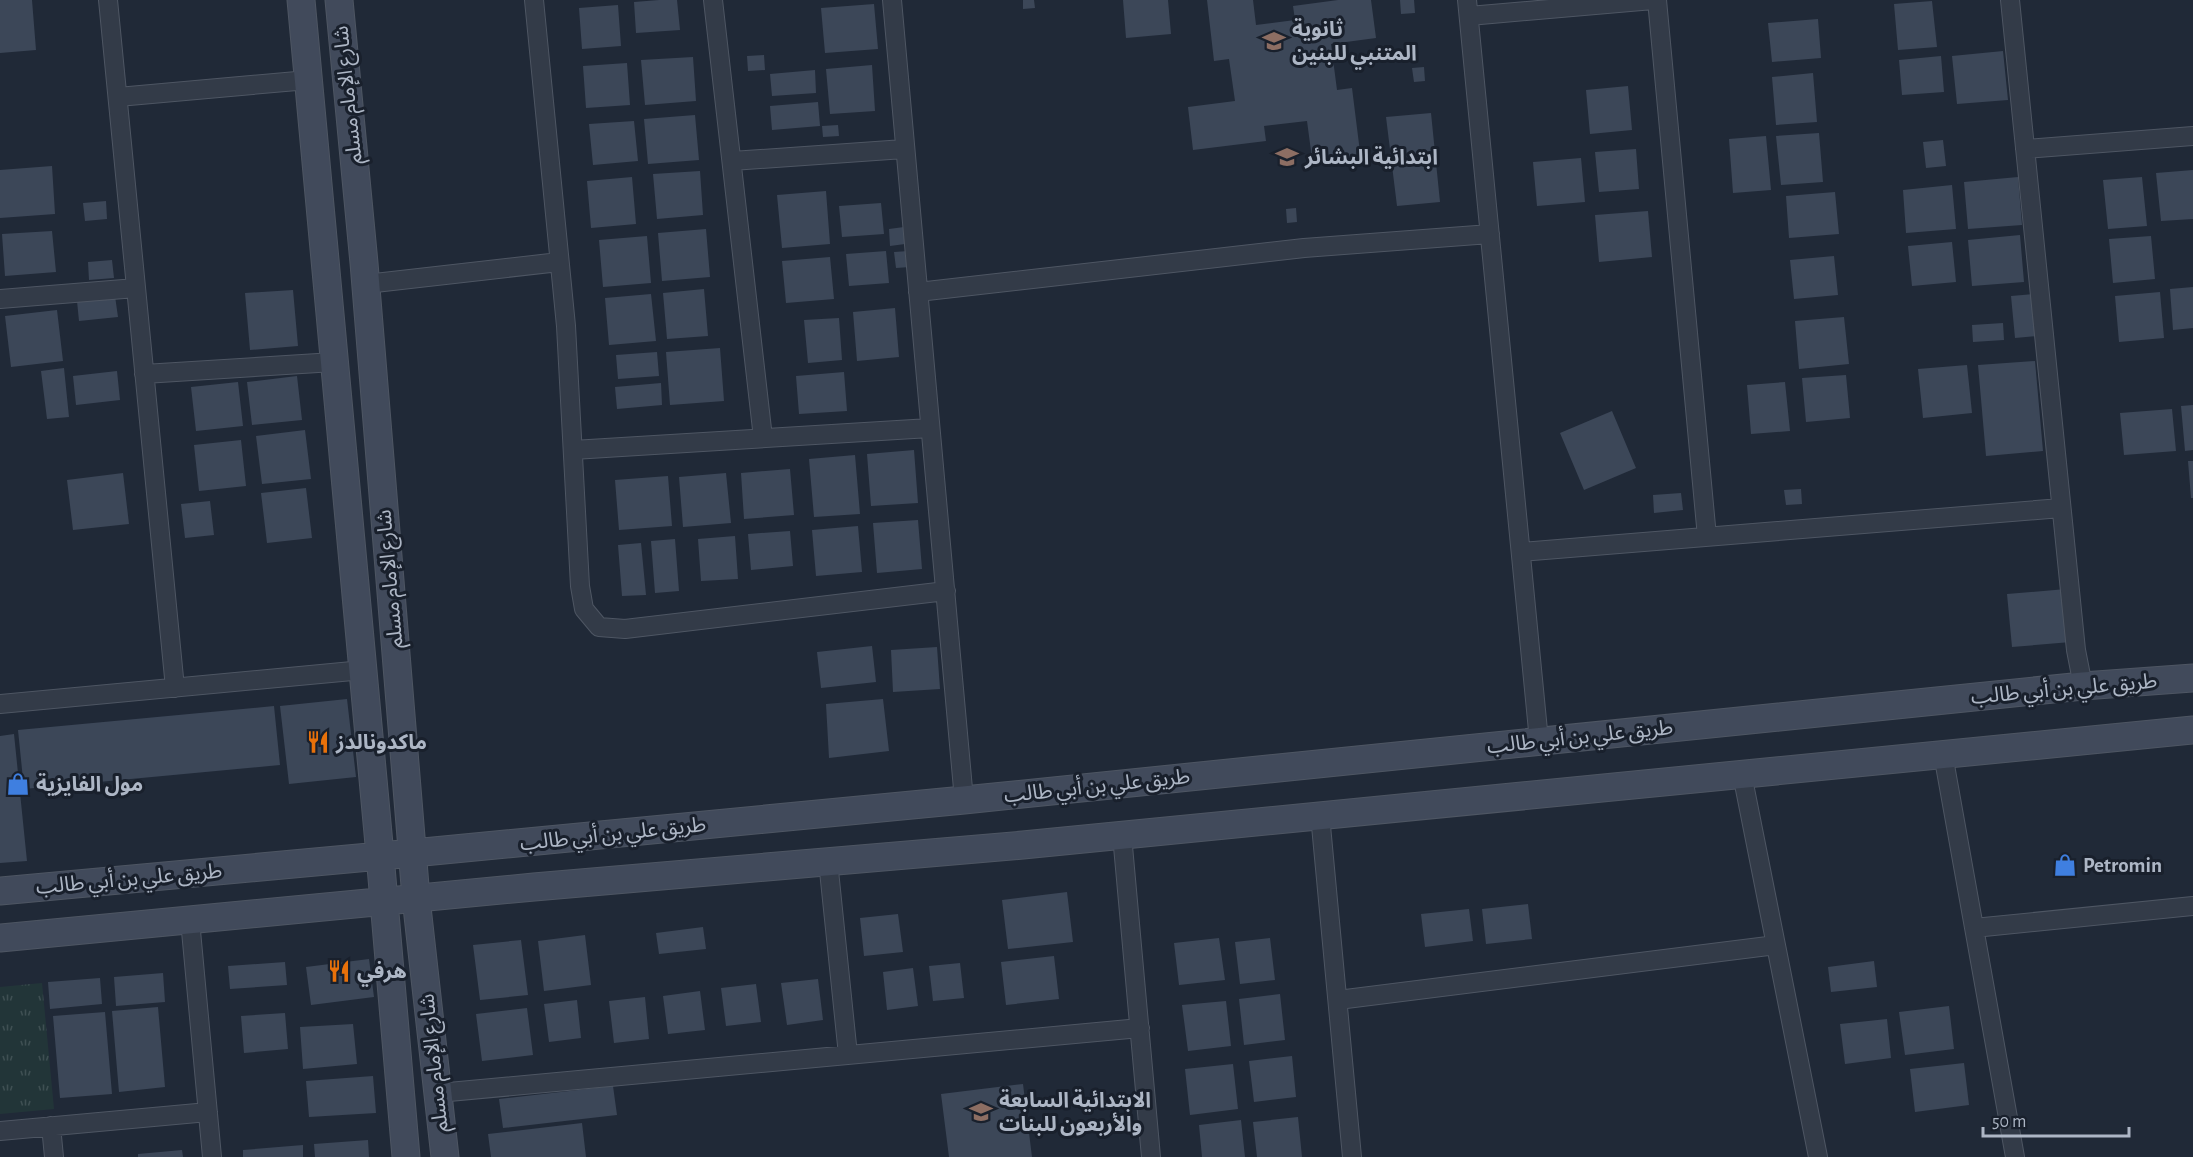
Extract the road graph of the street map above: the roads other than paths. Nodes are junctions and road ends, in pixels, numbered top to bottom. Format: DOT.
graph roads {
  1 [pos="108,0"];
  2 [pos="301,0"];
  3 [pos="339,0"];
  4 [pos="534,0"];
  5 [pos="713,0"];
  6 [pos="892,0"];
  7 [pos="1655,0"];
  8 [pos="2010,0"];
  9 [pos="1468,8"];
  10 [pos="308,80"];
  11 [pos="118,97"];
  12 [pos="2193,136"];
  13 [pos="904,149"];
  14 [pos="2025,149"];
  15 [pos="732,161"];
  16 [pos="1490,234"];
  17 [pos="559,262"];
  18 [pos="366,284"];
  19 [pos="136,288"];
  20 [pos="918,292"];
  21 [pos="0,299"];
  22 [pos="334,362"];
  23 [pos="144,374"];
  24 [pos="930,428"];
  25 [pos="763,438"];
  26 [pos="573,450"];
  27 [pos="2061,508"];
  28 [pos="1707,537"];
  29 [pos="1521,552"];
  30 [pos="946,591"];
  31 [pos="363,670"];
  32 [pos="2193,678"];
  33 [pos="2083,686"];
  34 [pos="175,688"];
  35 [pos="0,704"];
  36 [pos="2193,730"];
  37 [pos="1539,741"];
  38 [pos="1943,754"];
  39 [pos="1742,774"];
  40 [pos="964,800"];
  41 [pos="1320,815"];
  42 [pos="1122,835"];
  43 [pos="413,853"];
  44 [pos="380,855"];
  45 [pos="828,861"];
  46 [pos="0,891"];
  47 [pos="416,898"];
  48 [pos="383,901"];
  49 [pos="2193,906"];
  50 [pos="190,920"];
  51 [pos="1974,928"];
  52 [pos="0,938"];
  53 [pos="1776,945"];
  54 [pos="1338,1000"];
  55 [pos="1140,1028"];
  56 [pos="848,1055"];
  57 [pos="438,1093"];
  58 [pos="208,1112"];
  59 [pos="51,1126"];
  60 [pos="0,1131"];
  61 [pos="54,1157"];
  62 [pos="212,1157"];
  63 [pos="406,1157"];
  64 [pos="445,1157"];
  65 [pos="1151,1157"];
  66 [pos="1352,1157"];
  67 [pos="1818,1157"];
  68 [pos="2015,1157"];
  1 -- 11 [label="street"];
  2 -- 10 [label="main road, شارع الإمام مسلم"];
  3 -- 18 [label="main road, شارع الإمام مسلم"];
  4 -- 17 [label="street"];
  5 -- 15 [label="street"];
  6 -- 13 [label="street"];
  7 -- 9 [label="street"];
  7 -- 28 [label="street"];
  8 -- 14 [label="street"];
  9 -- 16 [label="street"];
  10 -- 11 [label="street"];
  10 -- 22 [label="main road, شارع الإمام مسلم"];
  11 -- 19 [label="street"];
  12 -- 14 [label="street"];
  13 -- 15 [label="street"];
  13 -- 20 [label="street"];
  14 -- 27 [label="street"];
  15 -- 25 [label="street"];
  16 -- 20 [label="street"];
  16 -- 29 [label="street"];
  17 -- 18 [label="street"];
  17 -- 26 [label="street"];
  18 -- 43 [label="main road, شارع الإمام مسلم"];
  19 -- 21 [label="street"];
  19 -- 23 [label="street"];
  20 -- 24 [label="street"];
  22 -- 23 [label="street"];
  22 -- 31 [label="main road, شارع الإمام مسلم"];
  23 -- 34 [label="street"];
  24 -- 25 [label="street"];
  24 -- 30 [label="street"];
  25 -- 26 [label="street"];
  26 -- 30 [label="street"];
  27 -- 28 [label="street"];
  27 -- 33 [label="street"];
  28 -- 29 [label="street"];
  29 -- 37 [label="street"];
  30 -- 40 [label="street"];
  31 -- 34 [label="street"];
  31 -- 44 [label="main road, شارع الإمام مسلم"];
  32 -- 33 [label="main road, طريق علي بن أبي طالب"];
  33 -- 37 [label="main road, طريق علي بن أبي طالب"];
  34 -- 35 [label="street"];
  36 -- 38 [label="main road, طريق علي بن أبي طالب"];
  37 -- 40 [label="main road, طريق علي بن أبي طالب"];
  38 -- 39 [label="main road, طريق علي بن أبي طالب"];
  38 -- 51 [label="street"];
  39 -- 41 [label="main road, طريق علي بن أبي طالب"];
  39 -- 53 [label="street"];
  40 -- 43 [label="main road, طريق علي بن أبي طالب"];
  41 -- 42 [label="main road, طريق علي بن أبي طالب"];
  41 -- 54 [label="street"];
  42 -- 45 [label="main road, طريق علي بن أبي طالب"];
  42 -- 55 [label="street"];
  43 -- 44 [label="main road, طريق علي بن أبي طالب"];
  43 -- 47 [label="main road, شارع الإمام مسلم"];
  44 -- 46 [label="main road, طريق علي بن أبي طالب"];
  44 -- 48 [label="main road, شارع الإمام مسلم"];
  45 -- 47 [label="main road, طريق علي بن أبي طالب"];
  45 -- 56 [label="street"];
  47 -- 48 [label="main road, طريق علي بن أبي طالب"];
  47 -- 57 [label="main road, شارع الإمام مسلم"];
  48 -- 50 [label="main road, طريق علي بن أبي طالب"];
  48 -- 63 [label="main road, شارع الإمام مسلم"];
  49 -- 51 [label="street"];
  50 -- 52 [label="main road, طريق علي بن أبي طالب"];
  50 -- 58 [label="street"];
  51 -- 68 [label="street"];
  53 -- 54 [label="street"];
  53 -- 67 [label="street"];
  54 -- 66 [label="street"];
  55 -- 56 [label="street"];
  55 -- 65 [label="street"];
  56 -- 57 [label="street"];
  57 -- 64 [label="main road, شارع الإمام مسلم"];
  58 -- 59 [label="street"];
  58 -- 62 [label="street"];
  59 -- 60 [label="street"];
  59 -- 61 [label="street"];
}
